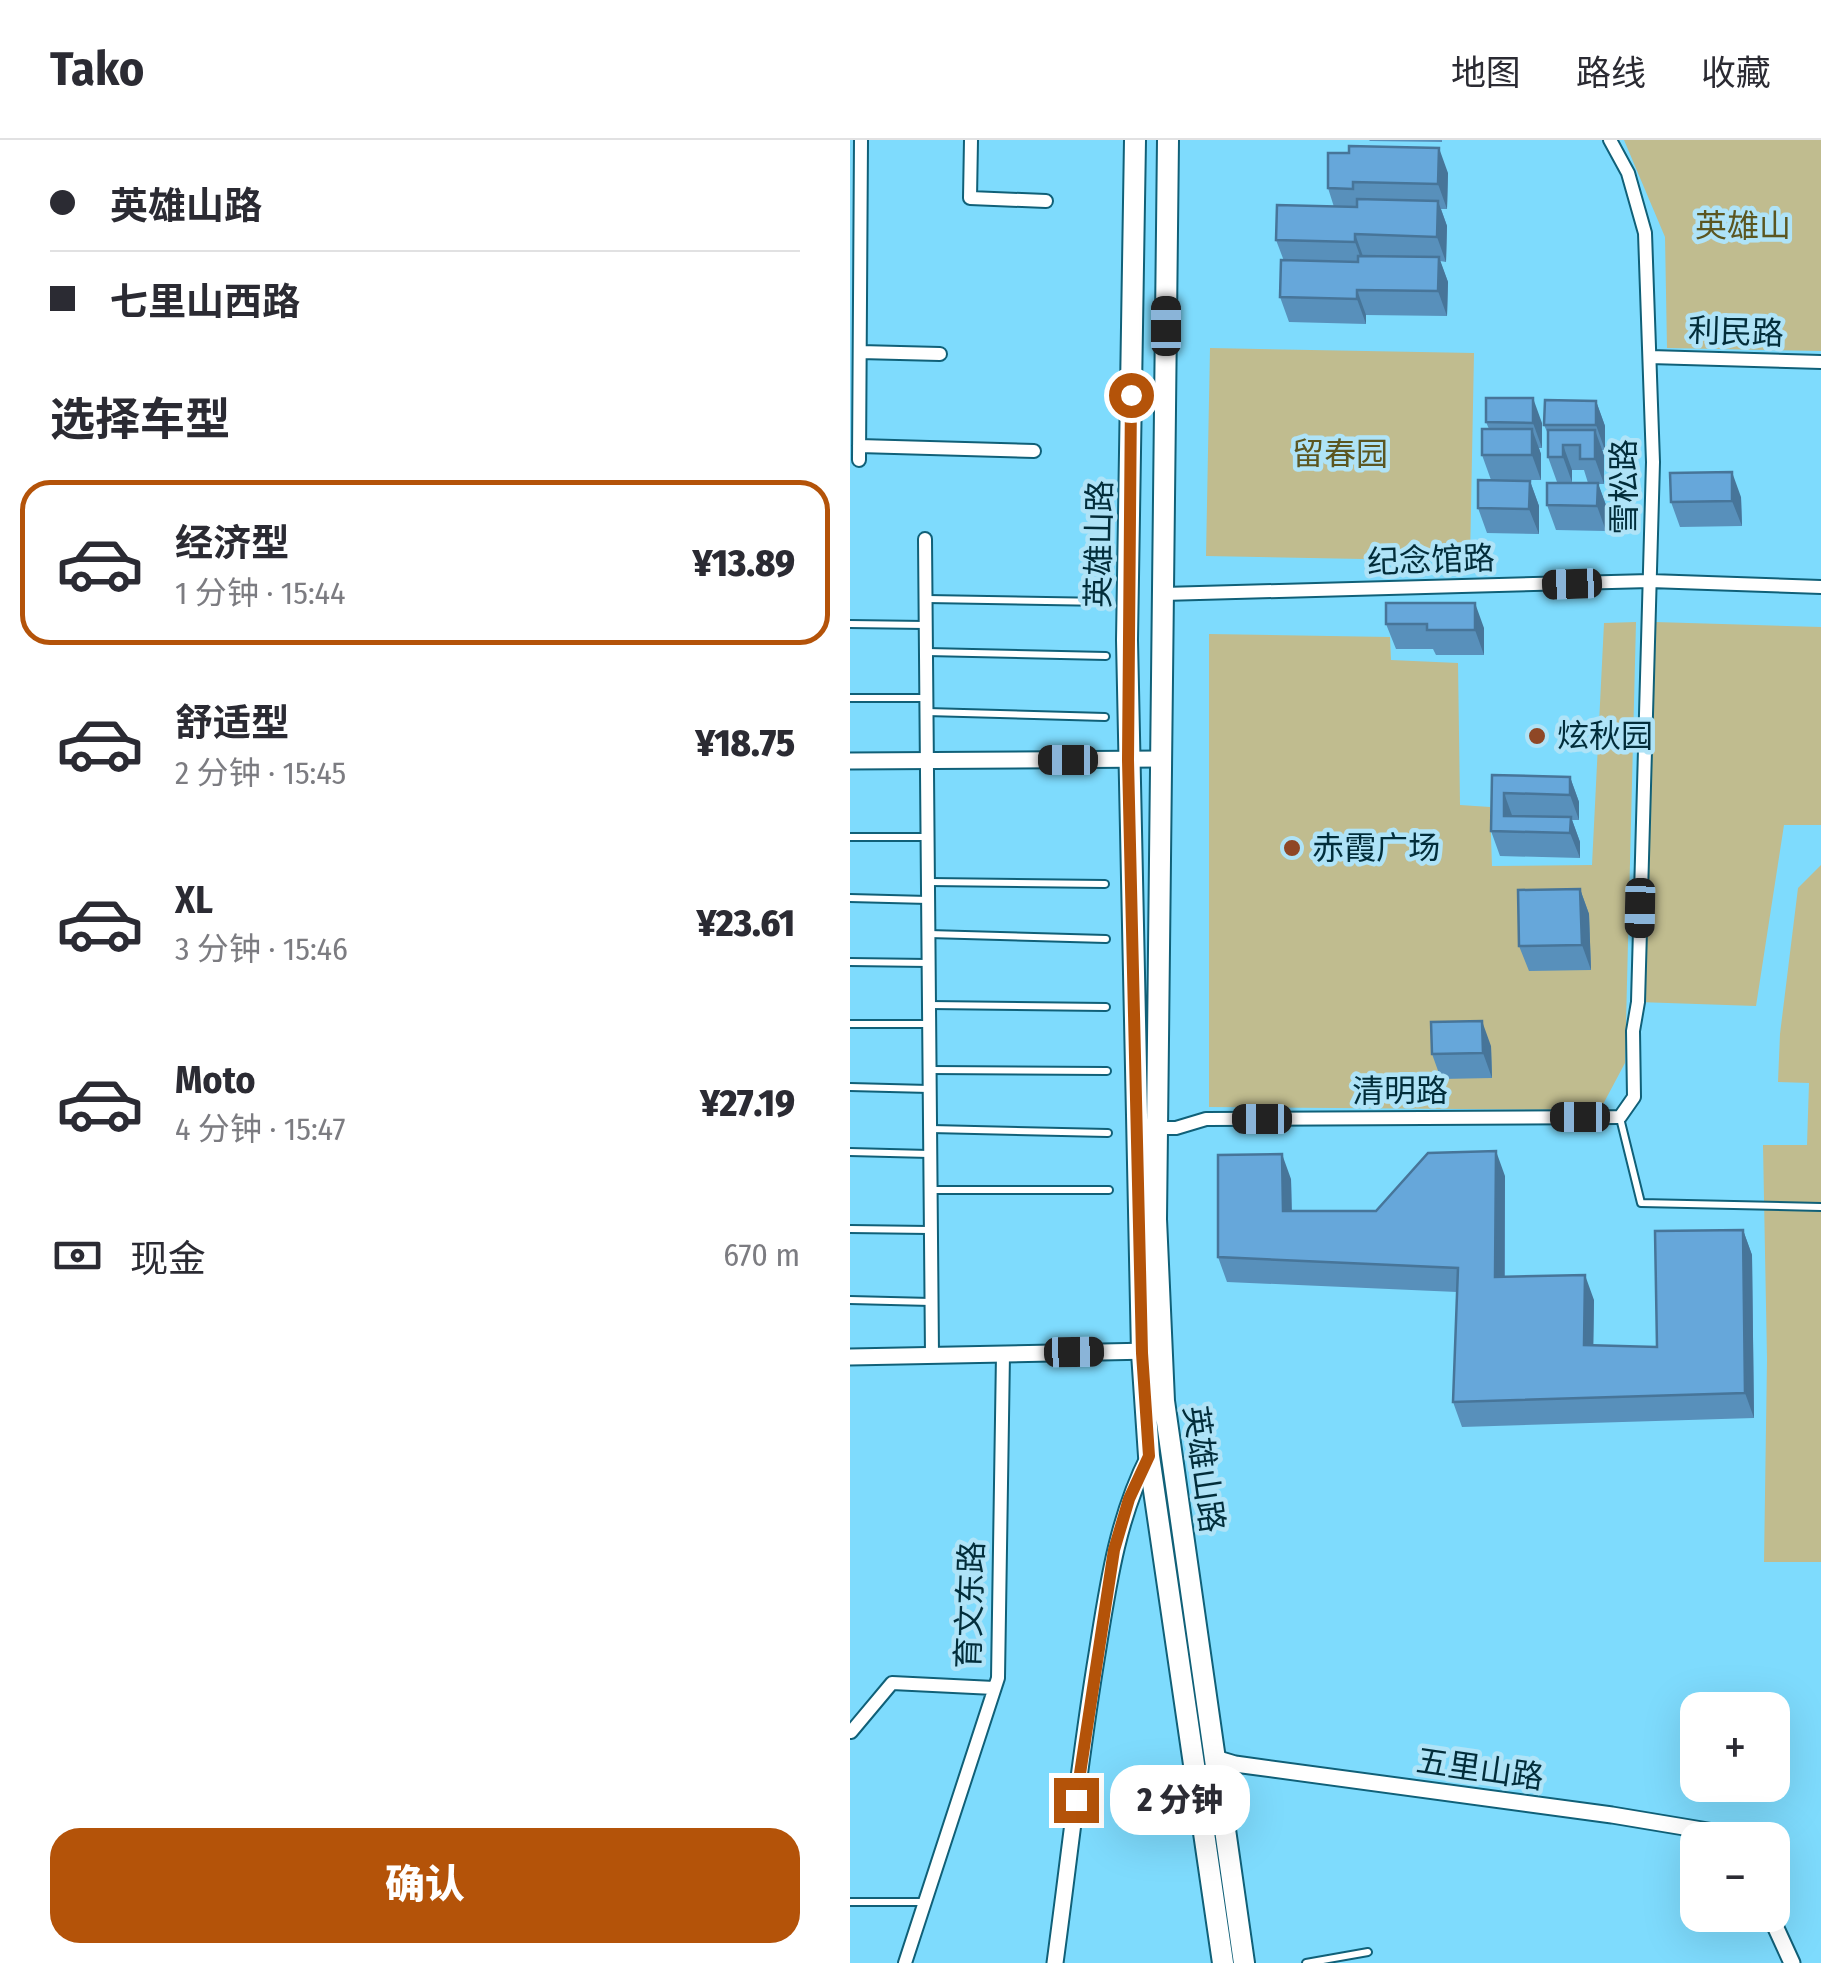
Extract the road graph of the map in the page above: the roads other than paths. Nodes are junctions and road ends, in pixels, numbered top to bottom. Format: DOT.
graph roads {
  1 [pos="861,140"];
  2 [pos="971,140"];
  3 [pos="1135,140"];
  4 [pos="1168,140"];
  5 [pos="1610,140"];
  6 [pos="1046,202"];
  7 [pos="855,303"];
  8 [pos="860,352"];
  9 [pos="940,354"];
  10 [pos="1650,357"];
  11 [pos="1821,362"];
  12 [pos="855,390"];
  13 [pos="1034,452"];
  14 [pos="925,538"];
  15 [pos="1650,581"];
  16 [pos="1821,588"];
  17 [pos="1163,594"];
  18 [pos="926,599"];
  19 [pos="1107,602"];
  20 [pos="850,624"];
  21 [pos="926,625"];
  22 [pos="926,652"];
  23 [pos="1106,656"];
  24 [pos="850,698"];
  25 [pos="926,705"];
  26 [pos="1105,717"];
  27 [pos="926,760"];
  28 [pos="1128,760"];
  29 [pos="1161,760"];
  30 [pos="850,761"];
  31 [pos="850,837"];
  32 [pos="927,837"];
  33 [pos="928,882"];
  34 [pos="1105,884"];
  35 [pos="850,898"];
  36 [pos="928,900"];
  37 [pos="928,934"];
  38 [pos="1106,939"];
  39 [pos="850,962"];
  40 [pos="928,962"];
  41 [pos="929,1005"];
  42 [pos="1106,1007"];
  43 [pos="850,1024"];
  44 [pos="929,1024"];
  45 [pos="929,1070"];
  46 [pos="1107,1071"];
  47 [pos="850,1088"];
  48 [pos="930,1089"];
  49 [pos="1620,1116"];
  50 [pos="1157,1128"];
  51 [pos="930,1129"];
  52 [pos="1108,1133"];
  53 [pos="850,1152"];
  54 [pos="930,1154"];
  55 [pos="930,1190"];
  56 [pos="1108,1190"];
  57 [pos="1821,1207"];
  58 [pos="850,1228"];
  59 [pos="931,1230"];
  60 [pos="850,1300"];
  61 [pos="931,1302"];
  62 [pos="1152,1351"];
  63 [pos="1002,1354"];
  64 [pos="932,1355"];
  65 [pos="850,1356"];
  66 [pos="1149,1456"];
  67 [pos="994,1688"];
  68 [pos="851,1732"];
  69 [pos="1215,1758"];
  70 [pos="1680,1826"];
  71 [pos="850,1902"];
  72 [pos="923,1902"];
  73 [pos="1778,1932"];
  74 [pos="1368,1952"];
  75 [pos="905,1963"];
  76 [pos="1055,1963"];
  77 [pos="1223,1963"];
  78 [pos="1244,1963"];
  79 [pos="1306,1963"];
  80 [pos="1792,1963"];
  1 -- 7 [label="street"];
  2 -- 6 [label="street"];
  3 -- 28 [label="main road, 英雄山路"];
  4 -- 17 [label="main road, 英雄山路"];
  5 -- 10 [label="street, 雪松路"];
  7 -- 8 [label="street"];
  8 -- 9 [label="street"];
  8 -- 12 [label="street"];
  10 -- 11 [label="street, 利民路"];
  10 -- 15 [label="street, 雪松路"];
  12 -- 13 [label="street"];
  14 -- 18 [label="street"];
  15 -- 16 [label="street, 纪念馆路"];
  15 -- 17 [label="street, 纪念馆路"];
  15 -- 49 [label="street, 雪松路"];
  17 -- 29 [label="main road, 英雄山路"];
  18 -- 19 [label="lane"];
  18 -- 21 [label="street"];
  20 -- 21 [label="lane"];
  21 -- 22 [label="street"];
  22 -- 23 [label="lane"];
  22 -- 25 [label="street"];
  24 -- 25 [label="lane"];
  25 -- 26 [label="lane"];
  25 -- 27 [label="street"];
  27 -- 28 [label="street"];
  27 -- 30 [label="street"];
  27 -- 32 [label="street"];
  28 -- 29 [label="street"];
  28 -- 62 [label="main road, 英雄山路"];
  29 -- 50 [label="main road, 英雄山路"];
  31 -- 32 [label="lane"];
  32 -- 33 [label="street"];
  33 -- 34 [label="lane"];
  33 -- 36 [label="street"];
  35 -- 36 [label="lane"];
  36 -- 37 [label="street"];
  37 -- 38 [label="lane"];
  37 -- 40 [label="street"];
  39 -- 40 [label="lane"];
  40 -- 41 [label="street"];
  41 -- 42 [label="lane"];
  41 -- 44 [label="street"];
  43 -- 44 [label="lane"];
  44 -- 45 [label="street"];
  45 -- 46 [label="lane"];
  45 -- 48 [label="street"];
  47 -- 48 [label="lane"];
  48 -- 51 [label="street"];
  49 -- 50 [label="street, 清明路"];
  49 -- 57 [label="lane"];
  50 -- 62 [label="main road, 英雄山路"];
  51 -- 52 [label="lane"];
  51 -- 54 [label="street"];
  53 -- 54 [label="lane"];
  54 -- 55 [label="street"];
  55 -- 56 [label="lane"];
  55 -- 59 [label="street"];
  58 -- 59 [label="lane"];
  59 -- 61 [label="street"];
  60 -- 61 [label="lane"];
  61 -- 64 [label="street"];
  62 -- 63 [label="street"];
  62 -- 66 [label="main road, 英雄山路"];
  62 -- 69 [label="main road, 英雄山路"];
  63 -- 64 [label="street"];
  63 -- 67 [label="street, 育文东路"];
  64 -- 65 [label="street"];
  66 -- 76 [label="street"];
  66 -- 77 [label="main road, 英雄山路"];
  67 -- 68 [label="street"];
  67 -- 72 [label="street, 育文东路"];
  69 -- 70 [label="street, 五里山路"];
  69 -- 78 [label="main road, 英雄山路"];
  71 -- 72 [label="lane"];
  72 -- 75 [label="street, 育文东路"];
  73 -- 80 [label="street"];
  74 -- 79 [label="lane"];
}
